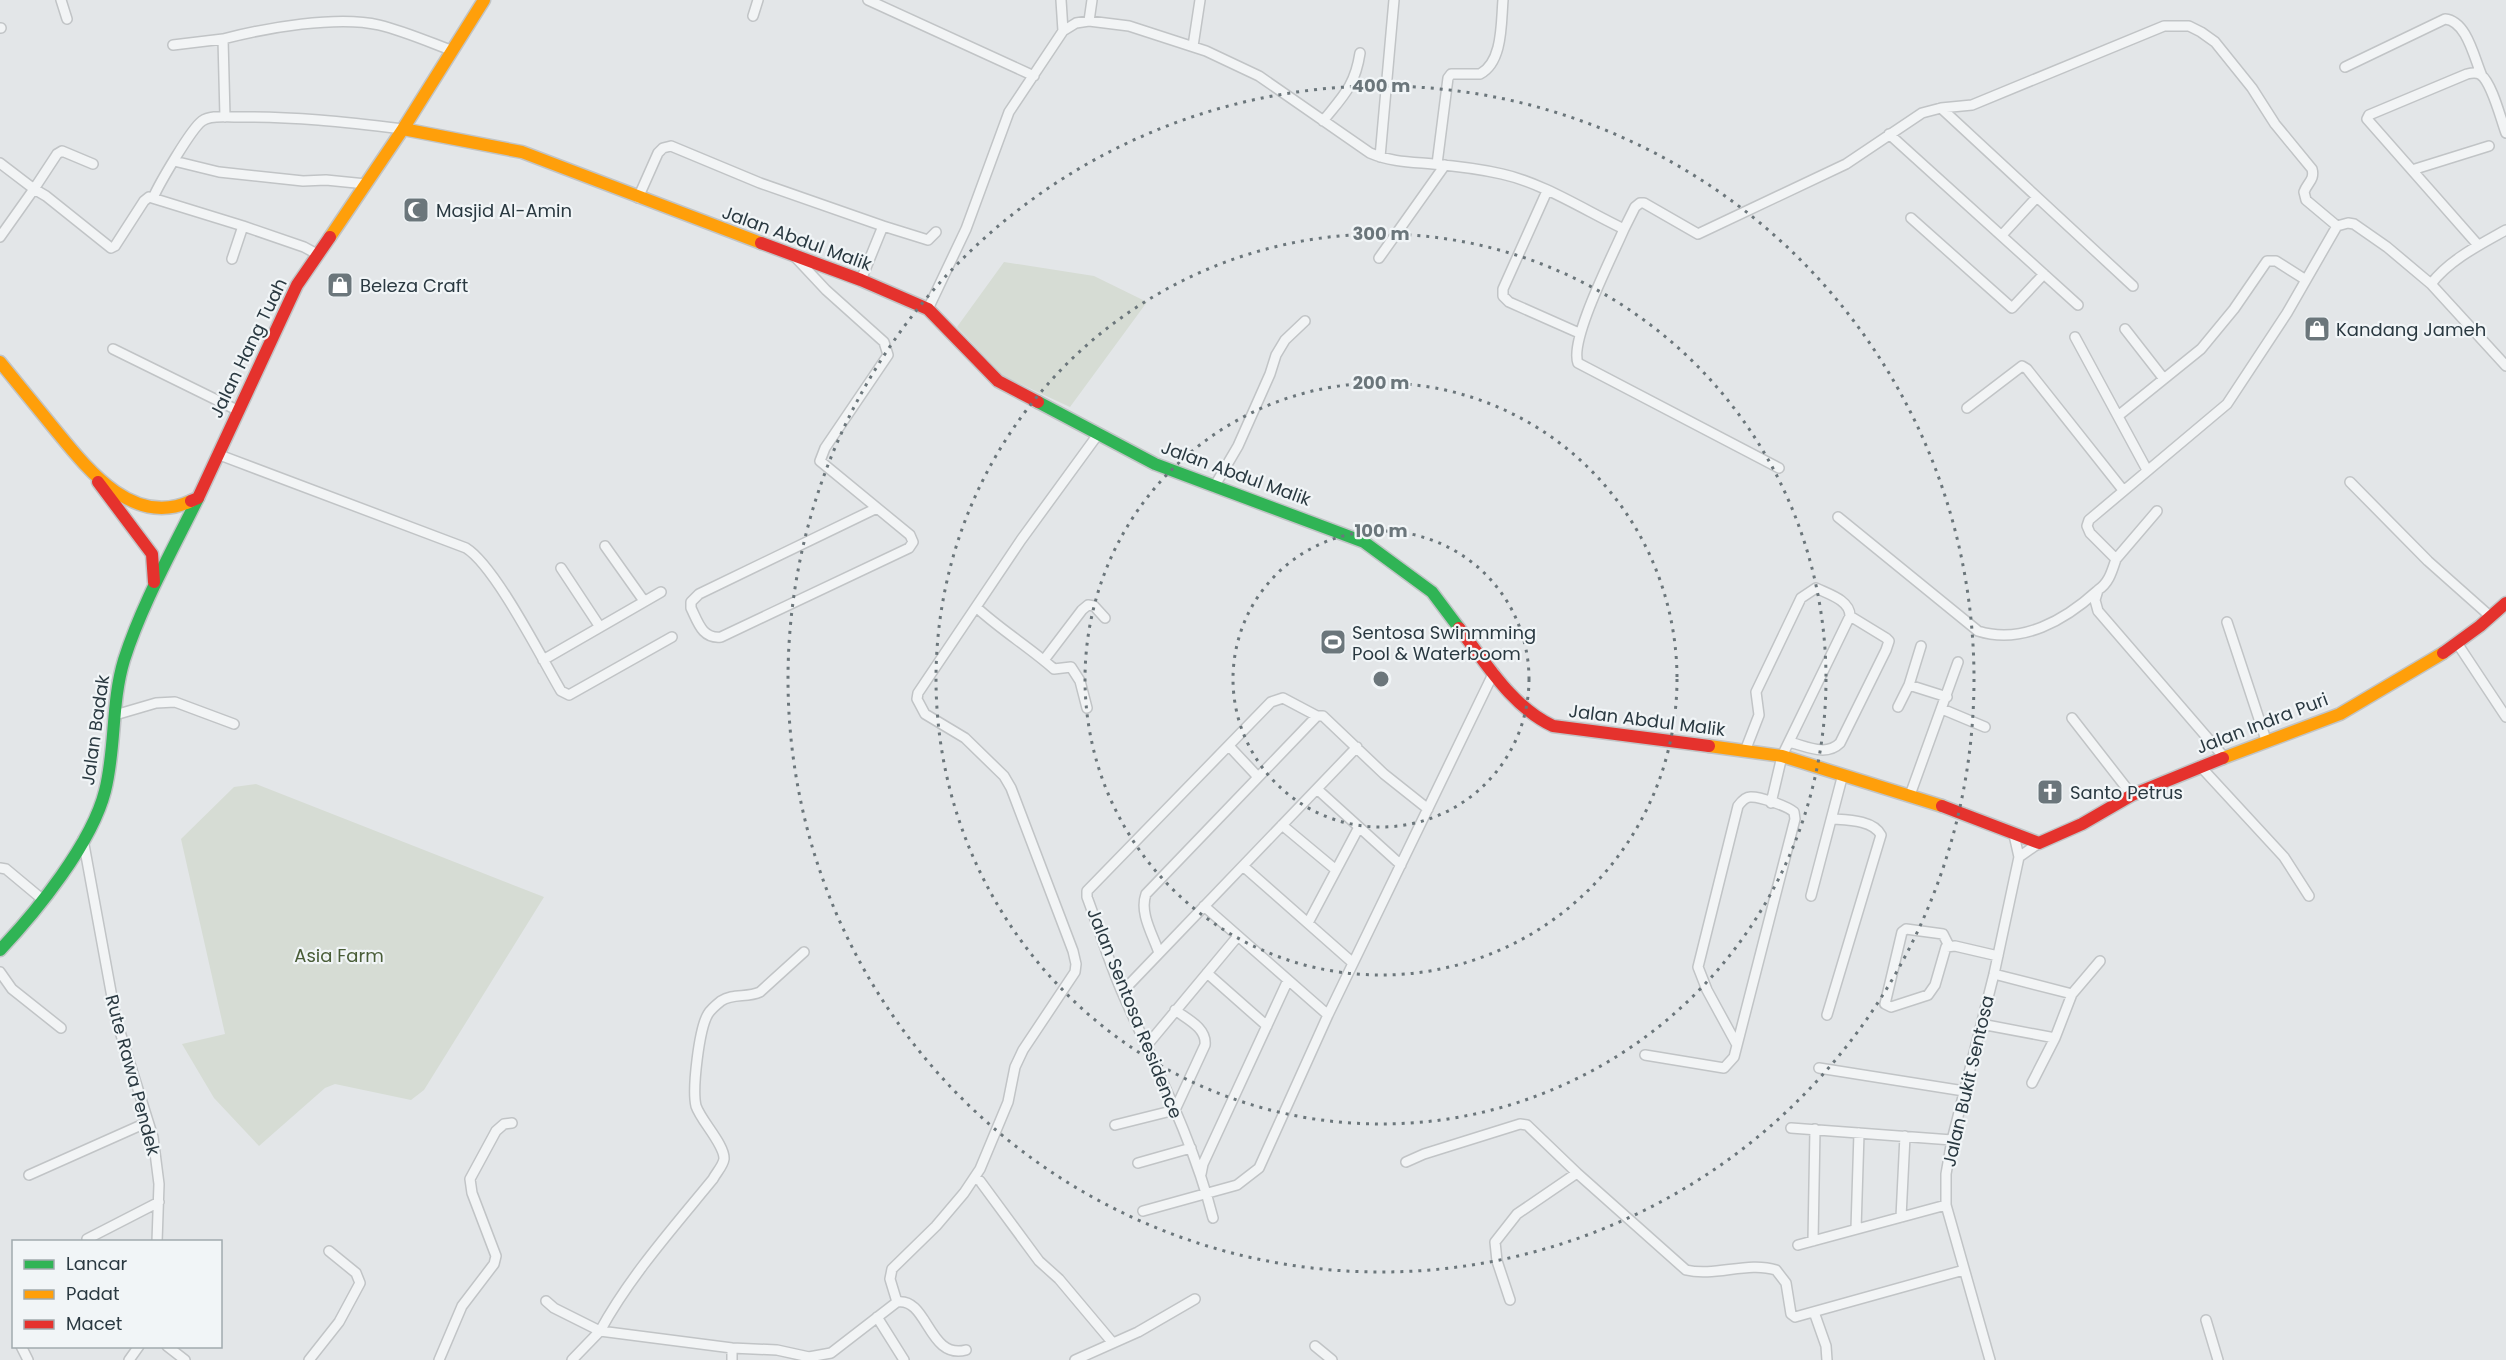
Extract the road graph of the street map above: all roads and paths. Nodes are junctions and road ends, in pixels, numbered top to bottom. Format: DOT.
graph roads {
  1 [pos="61,0"];
  2 [pos="484,0"];
  3 [pos="758,0"];
  4 [pos="868,0"];
  5 [pos="1061,0"];
  6 [pos="1092,0"];
  7 [pos="1200,0"];
  8 [pos="1394,0"];
  9 [pos="1503,0"];
  10 [pos="753,16"];
  11 [pos="67,19"];
  12 [pos="1089,21"];
  13 [pos="1063,31"];
  14 [pos="223,39"];
  15 [pos="173,45"];
  16 [pos="1193,46"];
  17 [pos="453,51"];
  18 [pos="1360,53"];
  19 [pos="2345,67"];
  20 [pos="1034,76"];
  21 [pos="2482,76"];
  22 [pos="1941,108"];
  23 [pos="225,117"];
  24 [pos="1323,121"];
  25 [pos="403,129"];
  26 [pos="2506,133"];
  27 [pos="1889,134"];
  28 [pos="2489,146"];
  29 [pos="1380,157"];
  30 [pos="174,161"];
  31 [pos="0,163"];
  32 [pos="93,164"];
  33 [pos="1441,165"];
  34 [pos="2412,170"];
  35 [pos="366,184"];
  36 [pos="34,189"];
  37 [pos="1547,191"];
  38 [pos="153,198"];
  39 [pos="638,198"];
  40 [pos="2036,198"];
  41 [pos="1911,218"];
  42 [pos="243,226"];
  43 [pos="883,226"];
  44 [pos="2337,226"];
  45 [pos="1624,230"];
  46 [pos="2506,230"];
  47 [pos="936,232"];
  48 [pos="2002,235"];
  49 [pos="0,237"];
  50 [pos="2478,245"];
  51 [pos="317,254"];
  52 [pos="795,257"];
  53 [pos="1379,258"];
  54 [pos="232,259"];
  55 [pos="2044,274"];
  56 [pos="861,280"];
  57 [pos="2306,280"];
  58 [pos="2432,284"];
  59 [pos="2133,286"];
  60 [pos="2078,305"];
  61 [pos="928,309"];
  62 [pos="1305,321"];
  63 [pos="2125,329"];
  64 [pos="1579,333"];
  65 [pos="2075,337"];
  66 [pos="114,349"];
  67 [pos="0,362"];
  68 [pos="2506,366"];
  69 [pos="2164,380"];
  70 [pos="1967,408"];
  71 [pos="237,410"];
  72 [pos="2118,416"];
  73 [pos="1099,433"];
  74 [pos="217,454"];
  75 [pos="1779,468"];
  76 [pos="2147,470"];
  77 [pos="91,473"];
  78 [pos="2350,482"];
  79 [pos="1214,487"];
  80 [pos="2123,490"];
  81 [pos="198,498"];
  82 [pos="877,508"];
  83 [pos="2157,511"];
  84 [pos="1838,517"];
  85 [pos="605,546"];
  86 [pos="2116,559"];
  87 [pos="561,568"];
  88 [pos="154,586"];
  89 [pos="2098,590"];
  90 [pos="661,592"];
  91 [pos="644,601"];
  92 [pos="2506,603"];
  93 [pos="976,607"];
  94 [pos="1850,616"];
  95 [pos="2491,617"];
  96 [pos="1105,618"];
  97 [pos="2227,622"];
  98 [pos="600,627"];
  99 [pos="672,637"];
  100 [pos="2457,643"];
  101 [pos="1921,646"];
  102 [pos="543,660"];
  103 [pos="1044,660"];
  104 [pos="1958,662"];
  105 [pos="1494,672"];
  106 [pos="1910,685"];
  107 [pos="1947,697"];
  108 [pos="1898,706"];
  109 [pos="1087,708"];
  110 [pos="1942,710"];
  111 [pos="115,715"];
  112 [pos="1317,716"];
  113 [pos="2506,717"];
  114 [pos="2072,718"];
  115 [pos="234,724"];
  116 [pos="1985,727"];
  117 [pos="2266,740"];
  118 [pos="1789,742"];
  119 [pos="1229,746"];
  120 [pos="1357,747"];
  121 [pos="1745,751"];
  122 [pos="1782,756"];
  123 [pos="2224,757"];
  124 [pos="2200,766"];
  125 [pos="1843,774"];
  126 [pos="1258,777"];
  127 [pos="1317,789"];
  128 [pos="1910,795"];
  129 [pos="2132,795"];
  130 [pos="1771,802"];
  131 [pos="1428,809"];
  132 [pos="1833,819"];
  133 [pos="1282,825"];
  134 [pos="1359,827"];
  135 [pos="2014,835"];
  136 [pos="83,839"];
  137 [pos="2039,843"];
  138 [pos="2019,857"];
  139 [pos="1401,865"];
  140 [pos="1243,866"];
  141 [pos="0,868"];
  142 [pos="1336,870"];
  143 [pos="1812,896"];
  144 [pos="2309,896"];
  145 [pos="42,899"];
  146 [pos="1204,906"];
  147 [pos="1308,923"];
  148 [pos="1238,936"];
  149 [pos="1949,946"];
  150 [pos="0,950"];
  151 [pos="804,952"];
  152 [pos="1159,953"];
  153 [pos="1998,956"];
  154 [pos="2100,961"];
  155 [pos="1353,963"];
  156 [pos="0,972"];
  157 [pos="1207,973"];
  158 [pos="1994,974"];
  159 [pos="1288,980"];
  160 [pos="1122,992"];
  161 [pos="2072,994"];
  162 [pos="1175,1010"];
  163 [pos="1328,1015"];
  164 [pos="1827,1015"];
  165 [pos="1981,1024"];
  166 [pos="1267,1026"];
  167 [pos="61,1028"];
  168 [pos="2055,1038"];
  169 [pos="1148,1044"];
  170 [pos="1737,1045"];
  171 [pos="1645,1055"];
  172 [pos="1819,1068"];
  173 [pos="2032,1083"];
  174 [pos="1964,1091"];
  175 [pos="1175,1110"];
  176 [pos="148,1122"];
  177 [pos="512,1123"];
  178 [pos="1115,1125"];
  179 [pos="1791,1128"];
  180 [pos="1815,1129"];
  181 [pos="1859,1132"];
  182 [pos="1905,1136"];
  183 [pos="1952,1140"];
  184 [pos="1191,1148"];
  185 [pos="1406,1161"];
  186 [pos="1138,1163"];
  187 [pos="1577,1173"];
  188 [pos="1201,1174"];
  189 [pos="29,1175"];
  190 [pos="974,1178"];
  191 [pos="1206,1193"];
  192 [pos="159,1202"];
  193 [pos="1946,1205"];
  194 [pos="1143,1211"];
  195 [pos="1901,1217"];
  196 [pos="1213,1218"];
  197 [pos="1856,1229"];
  198 [pos="87,1239"];
  199 [pos="157,1240"];
  200 [pos="1813,1241"];
  201 [pos="1798,1245"];
  202 [pos="330,1251"];
  203 [pos="1964,1270"];
  204 [pos="1195,1299"];
  205 [pos="1510,1300"];
  206 [pos="546,1301"];
  207 [pos="897,1302"];
  208 [pos="1814,1312"];
  209 [pos="877,1317"];
  210 [pos="2205,1320"];
  211 [pos="600,1331"];
  212 [pos="1112,1342"];
  213 [pos="1315,1346"];
  214 [pos="138,1348"];
  215 [pos="168,1348"];
  216 [pos="732,1348"];
  217 [pos="966,1350"];
  218 [pos="830,1357"];
  219 [pos="1079,1359"];
  220 [pos="129,1360"];
  221 [pos="186,1360"];
  222 [pos="309,1360"];
  223 [pos="439,1360"];
  224 [pos="572,1360"];
  225 [pos="732,1360"];
  226 [pos="904,1360"];
  227 [pos="1332,1360"];
  228 [pos="1827,1360"];
  229 [pos="1989,1360"];
  230 [pos="2218,1360"];
  1 -- 11 [label="street"];
  2 -- 17 [label="street, Jalan Hang Tuah"];
  3 -- 10 [label="street"];
  4 -- 20 [label="street"];
  5 -- 13 [label="street"];
  6 -- 12 [label="street"];
  7 -- 16 [label="street"];
  8 -- 29 [label="street"];
  9 -- 33 [label="street"];
  12 -- 13 [label="street"];
  12 -- 16 [label="street"];
  13 -- 20 [label="street"];
  14 -- 15 [label="street"];
  14 -- 17 [label="street"];
  14 -- 23 [label="street"];
  16 -- 24 [label="street"];
  17 -- 25 [label="street, Jalan Hang Tuah"];
  18 -- 24 [label="street"];
  19 -- 21 [label="street"];
  20 -- 61 [label="street"];
  21 -- 26 [label="street"];
  21 -- 34 [label="street"];
  22 -- 27 [label="street"];
  22 -- 40 [label="street"];
  22 -- 44 [label="street"];
  23 -- 25 [label="street"];
  23 -- 30 [label="street"];
  24 -- 29 [label="street"];
  25 -- 35 [label="street, Jalan Hang Tuah"];
  25 -- 39 [label="street, Jalan Abdul Malik"];
  27 -- 45 [label="street"];
  27 -- 48 [label="street"];
  28 -- 34 [label="street"];
  29 -- 33 [label="street"];
  30 -- 35 [label="street"];
  30 -- 38 [label="street"];
  31 -- 36 [label="street"];
  32 -- 36 [label="street"];
  33 -- 37 [label="street"];
  33 -- 53 [label="street"];
  34 -- 50 [label="street"];
  35 -- 51 [label="street, Jalan Hang Tuah"];
  36 -- 38 [label="street"];
  36 -- 49 [label="street"];
  37 -- 45 [label="street"];
  37 -- 64 [label="street"];
  38 -- 42 [label="street"];
  39 -- 43 [label="street"];
  39 -- 52 [label="street, Jalan Abdul Malik"];
  40 -- 48 [label="street"];
  40 -- 59 [label="street"];
  41 -- 55 [label="street"];
  42 -- 51 [label="street"];
  42 -- 54 [label="street"];
  43 -- 47 [label="street"];
  43 -- 56 [label="street"];
  44 -- 57 [label="street"];
  44 -- 58 [label="street"];
  45 -- 64 [label="street"];
  46 -- 50 [label="street"];
  48 -- 55 [label="street"];
  50 -- 58 [label="street"];
  51 -- 71 [label="street, Jalan Hang Tuah"];
  52 -- 56 [label="street, Jalan Abdul Malik"];
  52 -- 82 [label="street"];
  55 -- 60 [label="street"];
  56 -- 61 [label="street, Jalan Abdul Malik"];
  57 -- 69 [label="street"];
  57 -- 76 [label="street"];
  58 -- 68 [label="street"];
  61 -- 73 [label="street, Jalan Abdul Malik"];
  62 -- 79 [label="street"];
  63 -- 69 [label="street"];
  64 -- 75 [label="street"];
  65 -- 72 [label="street"];
  66 -- 71 [label="street"];
  67 -- 77 [label="street"];
  69 -- 72 [label="street"];
  70 -- 80 [label="street"];
  71 -- 74 [label="street, Jalan Hang Tuah"];
  72 -- 76 [label="street"];
  73 -- 79 [label="street, Jalan Abdul Malik"];
  73 -- 93 [label="street"];
  74 -- 81 [label="street, Jalan Hang Tuah"];
  74 -- 102 [label="street"];
  76 -- 80 [label="street"];
  77 -- 81 [label="street"];
  77 -- 88 [label="street"];
  78 -- 95 [label="street"];
  79 -- 105 [label="street, Jalan Abdul Malik"];
  80 -- 86 [label="street"];
  81 -- 88 [label="street, Jalan Badak"];
  82 -- 82 [label="street"];
  83 -- 86 [label="street"];
  84 -- 89 [label="street"];
  85 -- 91 [label="street"];
  86 -- 89 [label="street"];
  87 -- 98 [label="street"];
  88 -- 111 [label="street, Jalan Badak"];
  89 -- 123 [label="street"];
  90 -- 91 [label="street"];
  91 -- 98 [label="street"];
  92 -- 95 [label="street, Jalan Indra Puri"];
  93 -- 103 [label="street"];
  93 -- 190 [label="street"];
  94 -- 118 [label="street"];
  94 -- 118 [label="street"];
  94 -- 121 [label="street"];
  95 -- 100 [label="street, Jalan Indra Puri"];
  96 -- 103 [label="street"];
  97 -- 117 [label="street"];
  98 -- 102 [label="street"];
  99 -- 102 [label="street"];
  100 -- 113 [label="street"];
  100 -- 117 [label="street, Jalan Indra Puri"];
  101 -- 106 [label="street"];
  103 -- 109 [label="street"];
  104 -- 107 [label="street"];
  105 -- 121 [label="street, Jalan Abdul Malik"];
  105 -- 131 [label="street"];
  106 -- 107 [label="street"];
  106 -- 108 [label="street"];
  107 -- 110 [label="street"];
  110 -- 116 [label="street"];
  110 -- 128 [label="street"];
  111 -- 115 [label="street"];
  111 -- 136 [label="street, Jalan Badak"];
  112 -- 119 [label="street, Jalan Sentosa Residence"];
  112 -- 120 [label="street, Jalan Sentosa Residence"];
  112 -- 126 [label="street"];
  114 -- 129 [label="street"];
  117 -- 123 [label="street, Jalan Indra Puri"];
  118 -- 122 [label="street"];
  119 -- 126 [label="street"];
  119 -- 160 [label="street, Jalan Sentosa Residence"];
  120 -- 127 [label="street"];
  120 -- 131 [label="street, Jalan Sentosa Residence"];
  121 -- 122 [label="street, Jalan Abdul Malik"];
  122 -- 125 [label="street, Jalan Abdul Malik"];
  122 -- 130 [label="street"];
  123 -- 124 [label="street, Jalan Indra Puri"];
  124 -- 129 [label="street, Jalan Indra Puri"];
  124 -- 144 [label="street"];
  125 -- 128 [label="street, Jalan Abdul Malik"];
  125 -- 132 [label="street"];
  126 -- 152 [label="street"];
  127 -- 133 [label="street"];
  127 -- 134 [label="street"];
  128 -- 135 [label="street, Jalan Abdul Malik"];
  129 -- 137 [label="street, Jalan Indra Puri"];
  130 -- 170 [label="street"];
  130 -- 170 [label="street"];
  131 -- 139 [label="street"];
  132 -- 143 [label="street"];
  132 -- 164 [label="street"];
  133 -- 140 [label="street"];
  133 -- 142 [label="street"];
  134 -- 139 [label="street"];
  134 -- 142 [label="street"];
  135 -- 137 [label="street, Jalan Abdul Malik"];
  135 -- 138 [label="street, Jalan Bukit Sentosa"];
  136 -- 145 [label="street, Jalan Badak"];
  136 -- 176 [label="street, Rute Rawa Pendek"];
  137 -- 138 [label="street, Jalan Indra Puri"];
  138 -- 153 [label="street, Jalan Bukit Sentosa"];
  139 -- 155 [label="street"];
  140 -- 146 [label="street"];
  140 -- 147 [label="street"];
  141 -- 145 [label="street"];
  142 -- 147 [label="street"];
  145 -- 150 [label="street, Jalan Badak"];
  146 -- 148 [label="street"];
  146 -- 152 [label="street"];
  147 -- 155 [label="street"];
  148 -- 157 [label="street"];
  148 -- 159 [label="street"];
  149 -- 149 [label="street"];
  149 -- 153 [label="street"];
  151 -- 211 [label="street"];
  152 -- 160 [label="street"];
  153 -- 158 [label="street, Jalan Bukit Sentosa"];
  154 -- 161 [label="street"];
  155 -- 163 [label="street"];
  156 -- 167 [label="street"];
  157 -- 162 [label="street"];
  157 -- 166 [label="street"];
  158 -- 161 [label="street"];
  158 -- 165 [label="street, Jalan Bukit Sentosa"];
  159 -- 163 [label="street"];
  159 -- 166 [label="street"];
  160 -- 169 [label="street, Jalan Sentosa Residence"];
  161 -- 168 [label="street"];
  162 -- 169 [label="street"];
  162 -- 175 [label="street"];
  163 -- 191 [label="street"];
  165 -- 168 [label="street"];
  165 -- 174 [label="street, Jalan Bukit Sentosa"];
  166 -- 188 [label="street"];
  168 -- 173 [label="street"];
  169 -- 175 [label="street, Jalan Sentosa Residence"];
  170 -- 171 [label="street"];
  172 -- 174 [label="street"];
  174 -- 183 [label="street, Jalan Bukit Sentosa"];
  175 -- 178 [label="street"];
  175 -- 184 [label="street, Jalan Sentosa Residence"];
  176 -- 189 [label="street"];
  176 -- 192 [label="street, Rute Rawa Pendek"];
  177 -- 223 [label="street"];
  179 -- 180 [label="street"];
  180 -- 181 [label="street"];
  180 -- 200 [label="street"];
  181 -- 182 [label="street"];
  181 -- 197 [label="street"];
  182 -- 183 [label="street"];
  182 -- 195 [label="street"];
  183 -- 193 [label="street, Jalan Bukit Sentosa"];
  184 -- 186 [label="street"];
  184 -- 188 [label="street, Jalan Sentosa Residence"];
  185 -- 187 [label="street"];
  187 -- 205 [label="street"];
  187 -- 208 [label="street"];
  188 -- 191 [label="street, Jalan Sentosa Residence"];
  190 -- 207 [label="street"];
  190 -- 212 [label="street"];
  191 -- 194 [label="street"];
  191 -- 196 [label="street, Jalan Sentosa Residence"];
  192 -- 198 [label="street"];
  192 -- 199 [label="street, Rute Rawa Pendek"];
  193 -- 195 [label="street"];
  193 -- 203 [label="street, Jalan Bukit Sentosa"];
  195 -- 197 [label="street"];
  197 -- 200 [label="street"];
  200 -- 201 [label="street"];
  202 -- 222 [label="street"];
  203 -- 208 [label="street"];
  203 -- 229 [label="street, Jalan Bukit Sentosa"];
  204 -- 212 [label="street"];
  206 -- 211 [label="street"];
  207 -- 209 [label="street"];
  207 -- 217 [label="street"];
  208 -- 228 [label="street"];
  209 -- 218 [label="street"];
  209 -- 226 [label="street"];
  210 -- 230 [label="street"];
  211 -- 216 [label="street"];
  211 -- 224 [label="street"];
  212 -- 219 [label="street"];
  213 -- 227 [label="street"];
  214 -- 220 [label="street"];
  215 -- 221 [label="street"];
  216 -- 218 [label="street"];
  216 -- 225 [label="street"];
}
